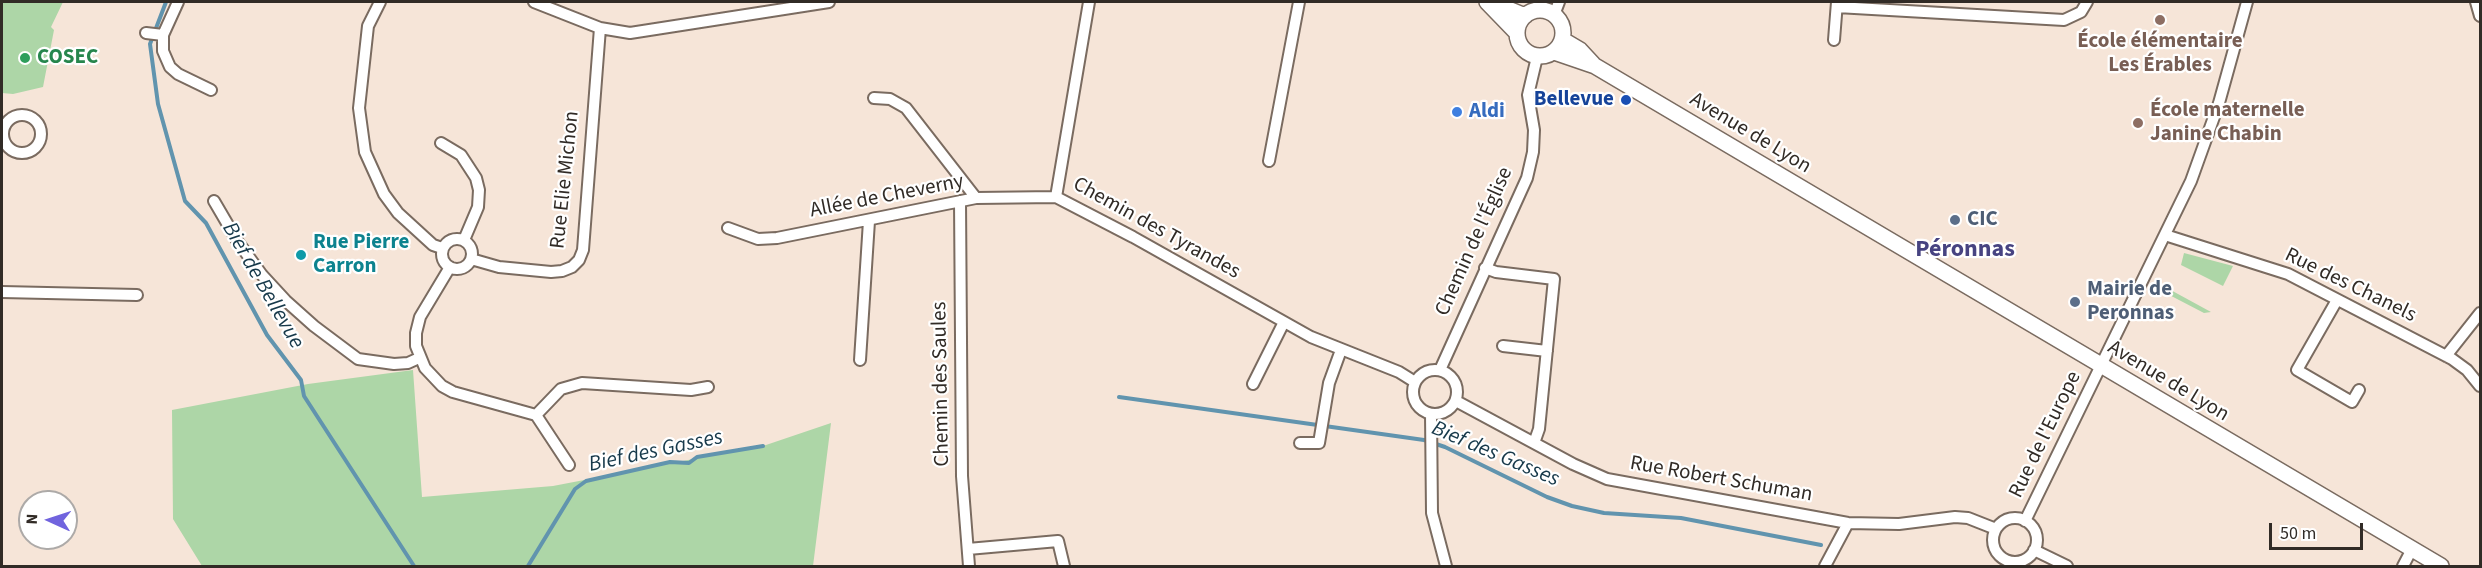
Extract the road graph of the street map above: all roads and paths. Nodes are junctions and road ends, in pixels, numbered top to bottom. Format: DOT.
graph roads {
  1 [pos="178,2"];
  2 [pos="380,2"];
  3 [pos="534,2"];
  4 [pos="829,2"];
  5 [pos="1089,2"];
  6 [pos="1299,2"];
  7 [pos="1487,2"];
  8 [pos="1491,2"];
  9 [pos="2087,2"];
  10 [pos="2247,2"];
  11 [pos="2476,2"];
  12 [pos="1837,4"];
  13 [pos="1557,8"];
  14 [pos="1525,16"];
  15 [pos="2481,16"];
  16 [pos="600,28"];
  17 [pos="146,33"];
  18 [pos="1517,33"];
  19 [pos="163,35"];
  20 [pos="1834,40"];
  21 [pos="1558,46"];
  22 [pos="1537,57"];
  23 [pos="211,90"];
  24 [pos="874,98"];
  25 [pos="441,143"];
  26 [pos="1269,161"];
  27 [pos="1056,197"];
  28 [pos="976,198"];
  29 [pos="214,201"];
  30 [pos="960,201"];
  31 [pos="869,221"];
  32 [pos="728,228"];
  33 [pos="2165,235"];
  34 [pos="464,240"];
  35 [pos="442,248"];
  36 [pos="471,260"];
  37 [pos="450,267"];
  38 [pos="1485,268"];
  39 [pos="2,292"];
  40 [pos="137,296"];
  41 [pos="2337,300"];
  42 [pos="2481,313"];
  43 [pos="1284,321"];
  44 [pos="1503,346"];
  45 [pos="1341,350"];
  46 [pos="1547,351"];
  47 [pos="2446,356"];
  48 [pos="419,358"];
  49 [pos="860,360"];
  50 [pos="2102,368"];
  51 [pos="1440,370"];
  52 [pos="1415,382"];
  53 [pos="1252,384"];
  54 [pos="2481,386"];
  55 [pos="708,387"];
  56 [pos="2359,390"];
  57 [pos="1456,401"];
  58 [pos="1431,414"];
  59 [pos="536,415"];
  60 [pos="1300,443"];
  61 [pos="1534,443"];
  62 [pos="569,465"];
  63 [pos="2025,521"];
  64 [pos="1848,523"];
  65 [pos="1996,529"];
  66 [pos="968,549"];
  67 [pos="2412,549"];
  68 [pos="2034,550"];
  69 [pos="2002,563"];
  70 [pos="969,567"];
  71 [pos="1064,567"];
  72 [pos="1446,567"];
  73 [pos="1825,567"];
  74 [pos="2067,567"];
  75 [pos="2403,567"];
  76 [pos="2441,567"];
  1 -- 19 [label="street"];
  2 -- 35 [label="street"];
  3 -- 16 [label="street"];
  4 -- 16 [label="street"];
  5 -- 27 [label="street, Chemin des Tyrandes"];
  6 -- 26 [label="street"];
  7 -- 18 [label="main road"];
  8 -- 14 [label="main road"];
  9 -- 12 [label="street"];
  10 -- 33 [label="street, Rue de l'Europe"];
  11 -- 15 [label="street"];
  12 -- 20 [label="street"];
  13 -- 14 [label="main road"];
  13 -- 21 [label="main road"];
  14 -- 18 [label="main road"];
  16 -- 36 [label="street, Rue Elie Michon"];
  17 -- 19 [label="street"];
  18 -- 22 [label="main road"];
  19 -- 23 [label="street"];
  21 -- 22 [label="main road"];
  21 -- 50 [label="main road, Avenue de Lyon"];
  22 -- 38 [label="street, Chemin de l'Église"];
  24 -- 28 [label="street"];
  25 -- 34 [label="street"];
  27 -- 28 [label="street, Allée de Cheverny"];
  27 -- 43 [label="street, Chemin des Tyrandes"];
  28 -- 30 [label="street, Allée de Cheverny"];
  29 -- 48 [label="street"];
  30 -- 31 [label="street, Allée de Cheverny"];
  30 -- 66 [label="street, Chemin des Saules"];
  31 -- 32 [label="street, Allée de Cheverny"];
  31 -- 49 [label="street"];
  33 -- 41 [label="street, Rue des Chanels"];
  33 -- 50 [label="street, Rue de l'Europe"];
  34 -- 35 [label="street"];
  34 -- 36 [label="street"];
  35 -- 37 [label="street"];
  36 -- 37 [label="street"];
  37 -- 48 [label="street"];
  38 -- 46 [label="street"];
  38 -- 51 [label="street, Chemin de l'Église"];
  39 -- 40 [label="street"];
  41 -- 47 [label="street, Rue des Chanels"];
  41 -- 56 [label="street"];
  42 -- 47 [label="street"];
  43 -- 45 [label="street, Chemin des Tyrandes"];
  43 -- 53 [label="street"];
  44 -- 46 [label="street"];
  45 -- 52 [label="street, Chemin des Tyrandes"];
  45 -- 60 [label="street"];
  46 -- 61 [label="street"];
  47 -- 54 [label="street, Rue des Chanels"];
  48 -- 59 [label="street"];
  50 -- 63 [label="street, Rue de l'Europe"];
  50 -- 67 [label="main road, Avenue de Lyon"];
  51 -- 52 [label="street"];
  51 -- 57 [label="street"];
  52 -- 58 [label="street"];
  55 -- 59 [label="street"];
  57 -- 58 [label="street"];
  57 -- 61 [label="street, Rue Robert Schuman"];
  58 -- 72 [label="street"];
  59 -- 62 [label="street"];
  61 -- 64 [label="street, Rue Robert Schuman"];
  63 -- 65 [label="street"];
  63 -- 68 [label="street"];
  64 -- 65 [label="street, Rue Robert Schuman"];
  64 -- 73 [label="street"];
  65 -- 69 [label="street"];
  66 -- 70 [label="street, Chemin des Saules"];
  66 -- 71 [label="street"];
  67 -- 75 [label="street"];
  67 -- 76 [label="main road, Avenue de Lyon"];
  68 -- 69 [label="street"];
  68 -- 74 [label="street"];
}
